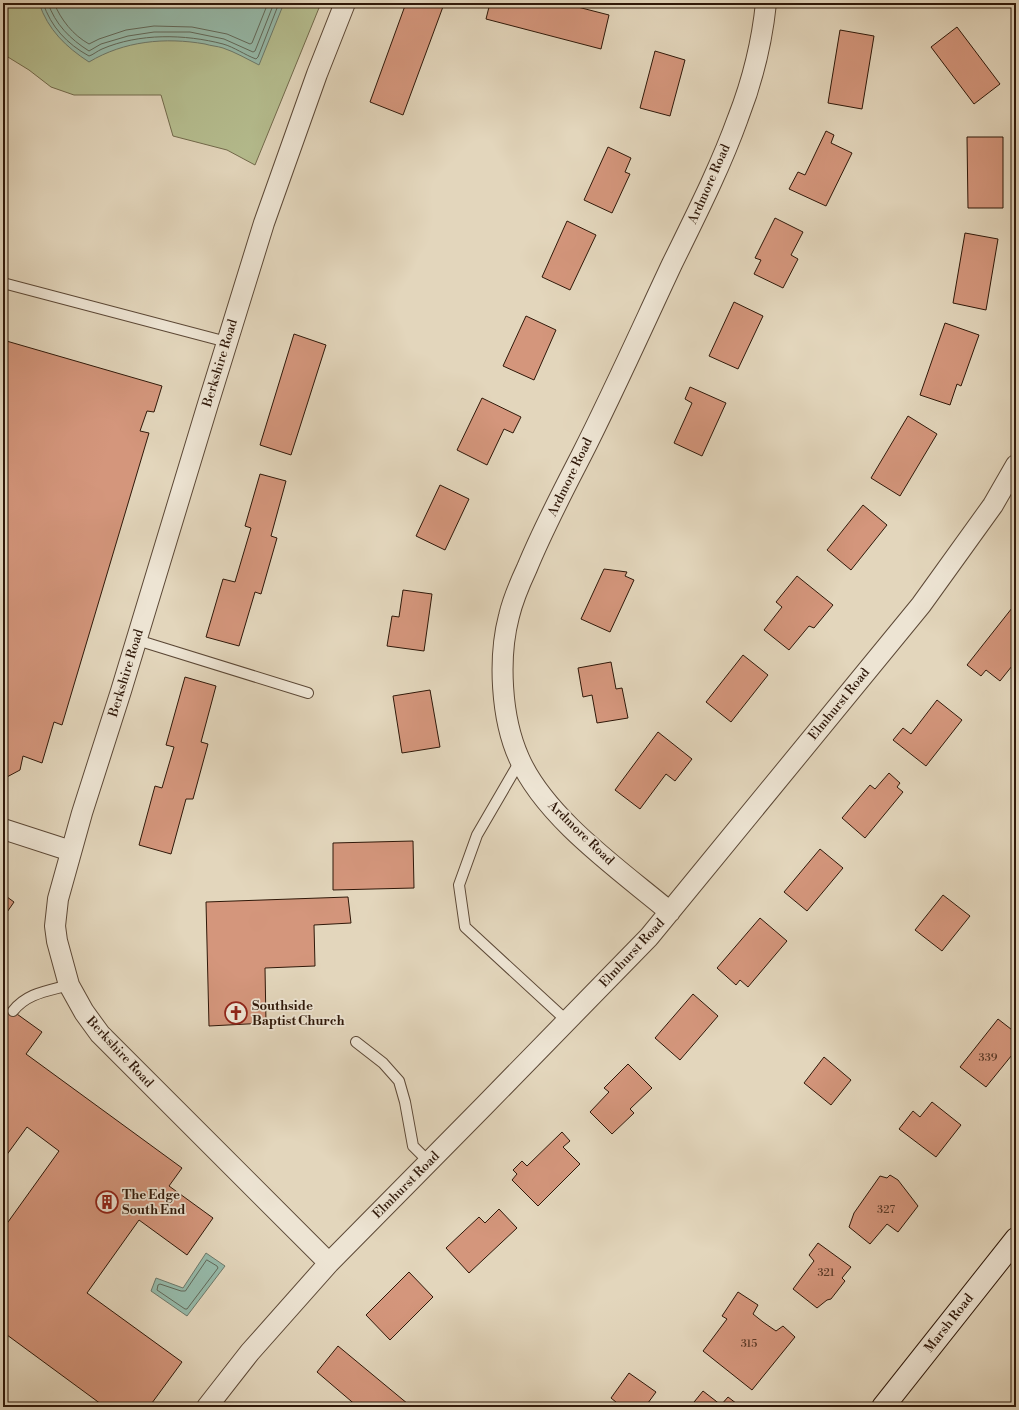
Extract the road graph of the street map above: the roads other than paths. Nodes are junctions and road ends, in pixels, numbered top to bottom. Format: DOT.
graph roads {
  1 [pos="345,3"];
  2 [pos="766,3"];
  3 [pos="3,283"];
  4 [pos="227,342"];
  5 [pos="1016,465"];
  6 [pos="137,640"];
  7 [pos="308,693"];
  8 [pos="520,761"];
  9 [pos="3,829"];
  10 [pos="71,851"];
  11 [pos="670,912"];
  12 [pos="69,985"];
  13 [pos="13,1011"];
  14 [pos="567,1021"];
  15 [pos="356,1042"];
  16 [pos="428,1162"];
  17 [pos="1016,1239"];
  18 [pos="329,1263"];
  19 [pos="207,1407"];
  20 [pos="883,1407"];
  1 -- 4 [label="street, Berkshire Road"];
  2 -- 8 [label="street, Ardmore Road"];
  3 -- 4 [label="lane"];
  4 -- 6 [label="street, Berkshire Road"];
  5 -- 11 [label="street, Elmhurst Road"];
  6 -- 7 [label="lane"];
  6 -- 10 [label="street, Berkshire Road"];
  8 -- 11 [label="street, Ardmore Road"];
  8 -- 14 [label="lane"];
  9 -- 10 [label="street"];
  10 -- 12 [label="street, Berkshire Road"];
  11 -- 14 [label="street, Elmhurst Road"];
  12 -- 13 [label="lane"];
  12 -- 18 [label="street, Berkshire Road"];
  14 -- 16 [label="street, Elmhurst Road"];
  15 -- 16 [label="lane"];
  16 -- 18 [label="street, Elmhurst Road"];
  17 -- 20 [label="street, Marsh Road"];
  18 -- 19 [label="street, Elmhurst Road"];
}
